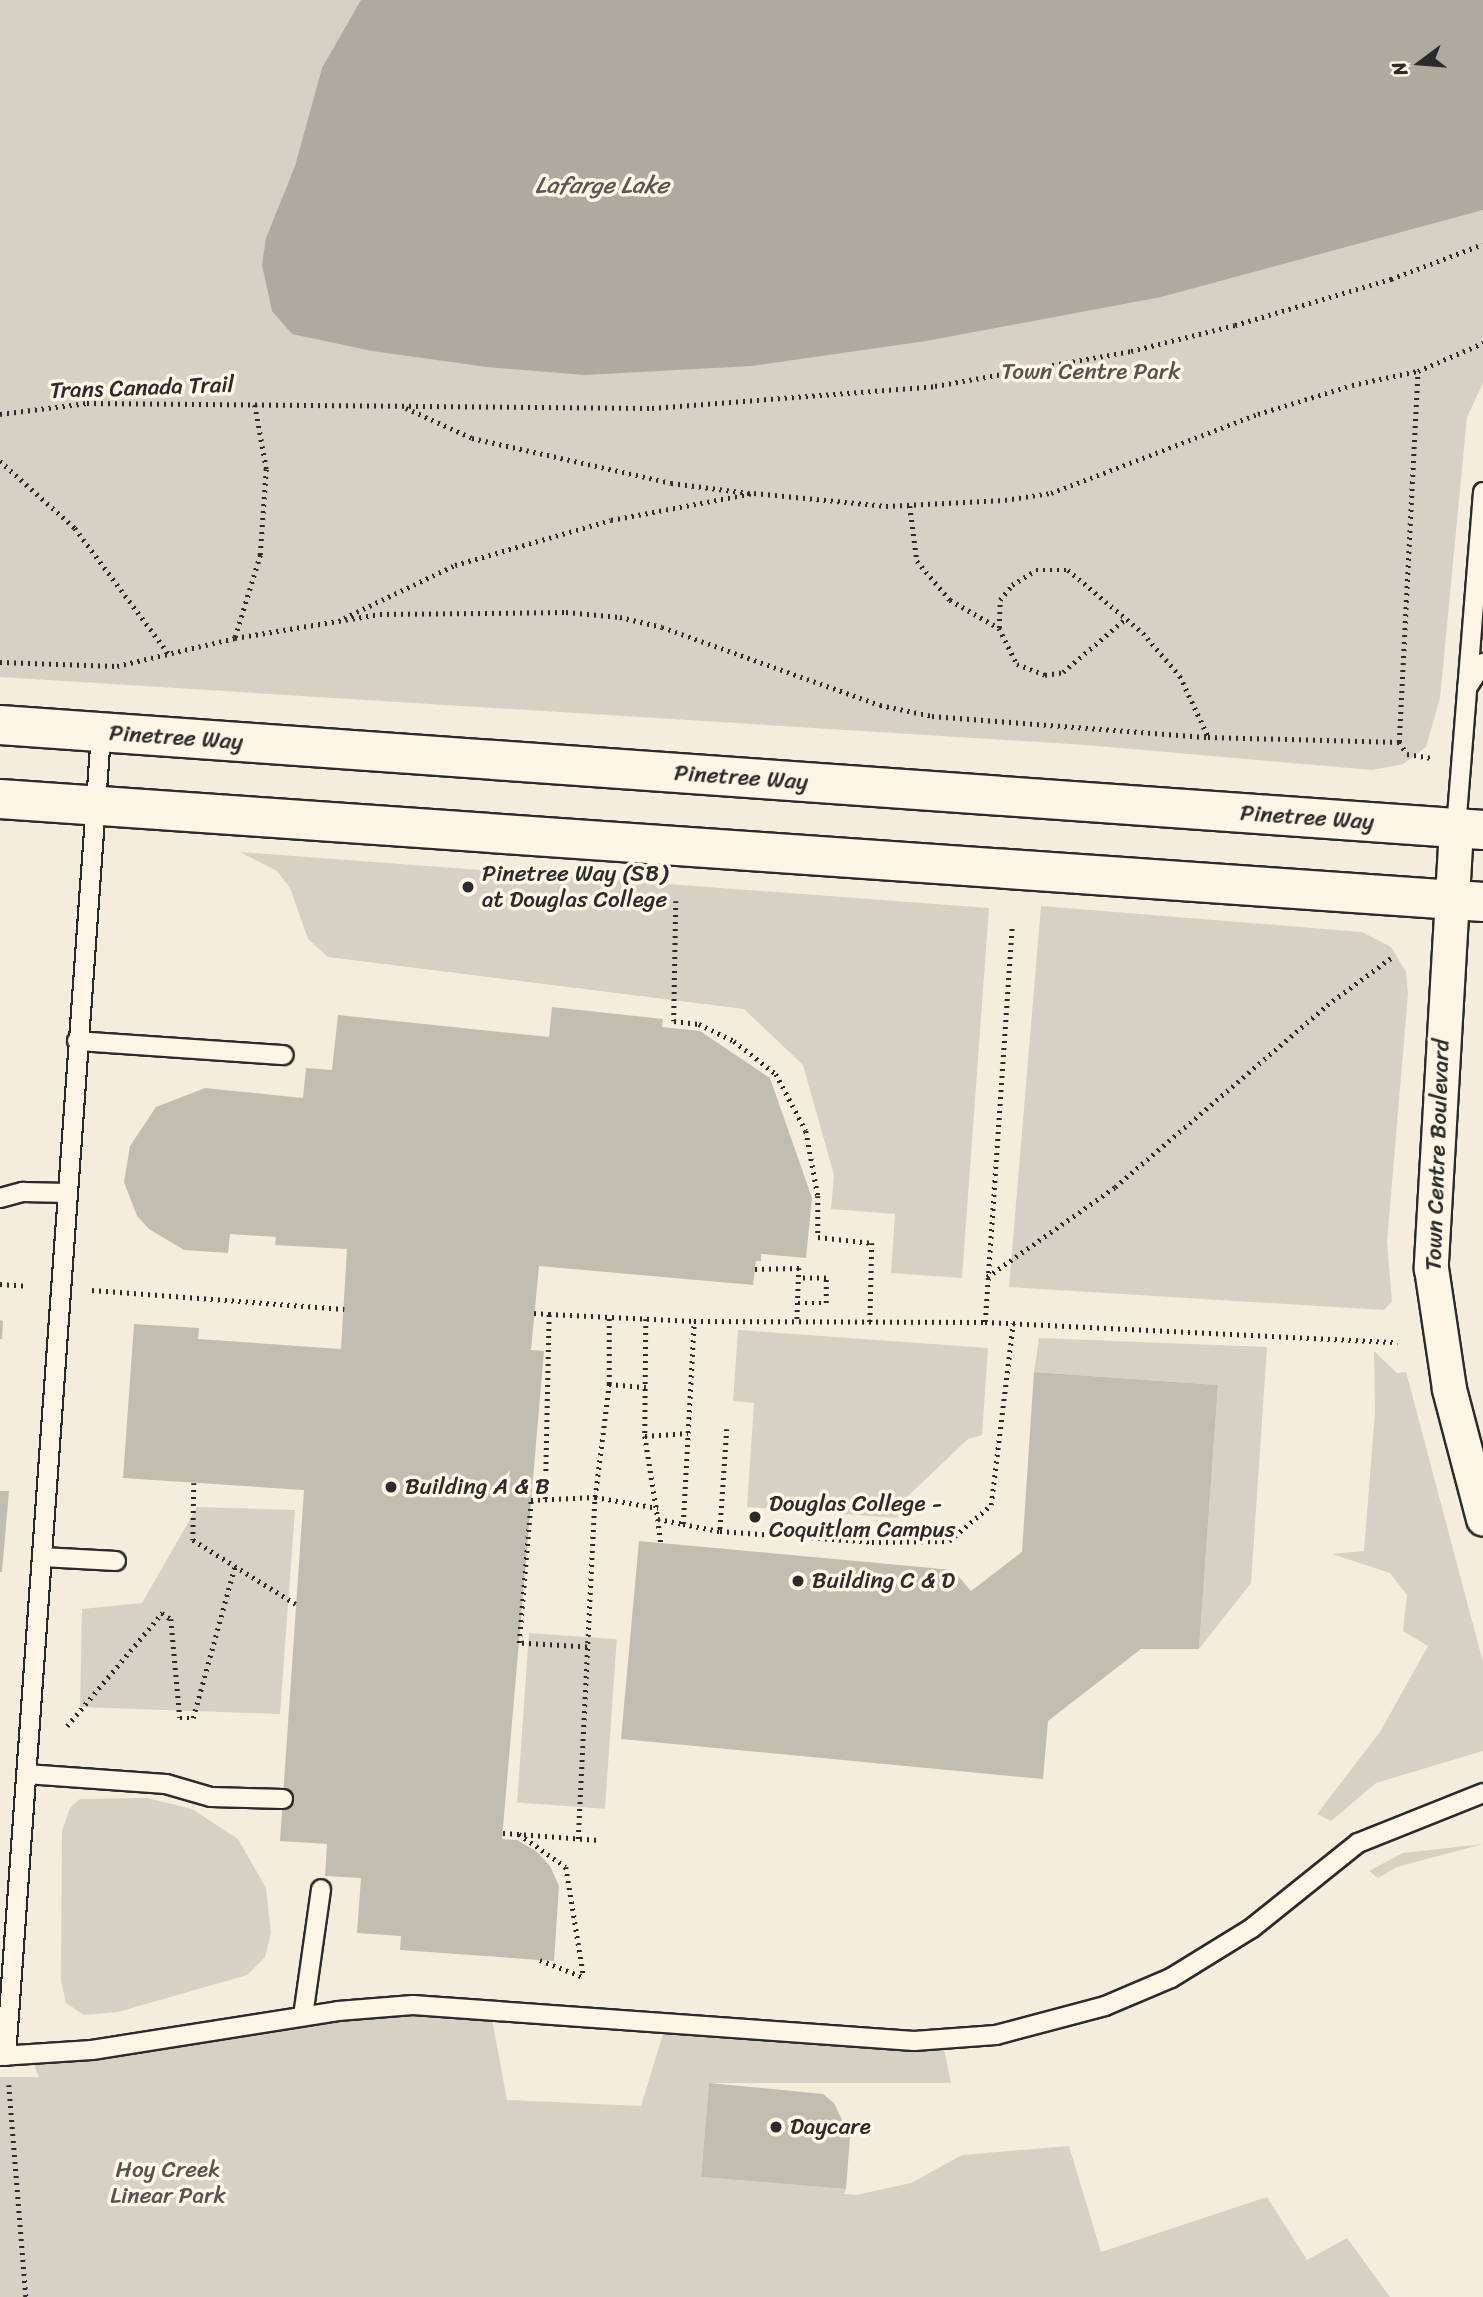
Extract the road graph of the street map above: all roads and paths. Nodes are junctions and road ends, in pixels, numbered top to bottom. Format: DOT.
graph roads {
  1 [pos="1483,244"];
  2 [pos="1483,343"];
  3 [pos="1418,371"];
  4 [pos="254,402"];
  5 [pos="402,407"];
  6 [pos="0,414"];
  7 [pos="0,461"];
  8 [pos="1483,492"];
  9 [pos="754,493"];
  10 [pos="911,506"];
  11 [pos="340,620"];
  12 [pos="1124,620"];
  13 [pos="999,628"];
  14 [pos="235,638"];
  15 [pos="169,654"];
  16 [pos="0,662"];
  17 [pos="1483,663"];
  18 [pos="1465,691"];
  19 [pos="0,725"];
  20 [pos="101,733"];
  21 [pos="1208,737"];
  22 [pos="1399,742"];
  23 [pos="1407,754"];
  24 [pos="0,799"];
  25 [pos="95,806"];
  26 [pos="1469,829"];
  27 [pos="676,901"];
  28 [pos="1467,901"];
  29 [pos="1013,926"];
  30 [pos="1392,957"];
  31 [pos="77,1041"];
  32 [pos="284,1055"];
  33 [pos="67,1193"];
  34 [pos="0,1198"];
  35 [pos="755,1269"];
  36 [pos="987,1277"];
  37 [pos="798,1278"];
  38 [pos="0,1284"];
  39 [pos="26,1286"];
  40 [pos="92,1290"];
  41 [pos="798,1303"];
  42 [pos="344,1309"];
  43 [pos="534,1313"];
  44 [pos="549,1314"];
  45 [pos="608,1317"];
  46 [pos="646,1318"];
  47 [pos="694,1321"];
  48 [pos="797,1322"];
  49 [pos="985,1322"];
  50 [pos="870,1323"];
  51 [pos="1013,1323"];
  52 [pos="1398,1342"];
  53 [pos="609,1384"];
  54 [pos="646,1387"];
  55 [pos="727,1429"];
  56 [pos="688,1433"];
  57 [pos="645,1436"];
  58 [pos="194,1483"];
  59 [pos="595,1497"];
  60 [pos="545,1499"];
  61 [pos="658,1508"];
  62 [pos="659,1519"];
  63 [pos="1483,1519"];
  64 [pos="683,1524"];
  65 [pos="720,1531"];
  66 [pos="661,1543"];
  67 [pos="41,1557"];
  68 [pos="116,1561"];
  69 [pos="235,1566"];
  70 [pos="296,1604"];
  71 [pos="587,1647"];
  72 [pos="67,1726"];
  73 [pos="26,1774"];
  74 [pos="1483,1793"];
  75 [pos="283,1799"];
  76 [pos="502,1833"];
  77 [pos="519,1834"];
  78 [pos="578,1839"];
  79 [pos="599,1840"];
  80 [pos="321,1889"];
  81 [pos="540,1960"];
  82 [pos="303,2016"];
  83 [pos="3,2056"];
  84 [pos="26,2297"];
  1 -- 5 [label="path"];
  2 -- 3 [label="path"];
  3 -- 10 [label="path"];
  3 -- 22 [label="path"];
  4 -- 5 [label="path"];
  4 -- 6 [label="path, Trans Canada Trail"];
  4 -- 14 [label="path, Trans Canada Trail"];
  5 -- 9 [label="path"];
  7 -- 15 [label="path"];
  8 -- 18 [label="lane"];
  9 -- 10 [label="path"];
  9 -- 11 [label="path"];
  10 -- 13 [label="path"];
  11 -- 14 [label="path"];
  11 -- 21 [label="path"];
  12 -- 13 [label="path"];
  12 -- 13 [label="path"];
  12 -- 21 [label="path"];
  14 -- 15 [label="path"];
  15 -- 16 [label="path"];
  17 -- 18 [label="lane"];
  18 -- 26 [label="lane"];
  19 -- 20 [label="main road, Pinetree Way"];
  20 -- 25 [label="lane"];
  20 -- 26 [label="main road, Pinetree Way"];
  21 -- 22 [label="path"];
  22 -- 23 [label="path"];
  24 -- 25 [label="main road"];
  25 -- 28 [label="main road"];
  25 -- 31 [label="lane"];
  26 -- 28 [label="street, Town Centre Boulevard"];
  27 -- 50 [label="path"];
  28 -- 63 [label="street, Town Centre Boulevard"];
  29 -- 36 [label="path"];
  30 -- 36 [label="path"];
  31 -- 32 [label="lane"];
  31 -- 33 [label="lane"];
  33 -- 34 [label="lane"];
  33 -- 67 [label="lane"];
  35 -- 37 [label="path"];
  36 -- 49 [label="path"];
  37 -- 41 [label="path"];
  37 -- 41 [label="path"];
  38 -- 39 [label="path"];
  40 -- 42 [label="path"];
  41 -- 48 [label="path"];
  43 -- 44 [label="path"];
  44 -- 45 [label="path"];
  44 -- 60 [label="path"];
  45 -- 46 [label="path"];
  45 -- 53 [label="path"];
  46 -- 47 [label="path"];
  46 -- 54 [label="path"];
  47 -- 48 [label="path"];
  47 -- 56 [label="path"];
  48 -- 50 [label="path"];
  49 -- 50 [label="path"];
  49 -- 51 [label="path"];
  51 -- 52 [label="path"];
  51 -- 65 [label="path"];
  53 -- 54 [label="path"];
  53 -- 59 [label="path"];
  54 -- 57 [label="path"];
  55 -- 65 [label="path"];
  56 -- 57 [label="path"];
  56 -- 64 [label="path"];
  57 -- 61 [label="path"];
  58 -- 69 [label="path"];
  59 -- 60 [label="path"];
  59 -- 61 [label="path"];
  59 -- 71 [label="path"];
  60 -- 71 [label="path"];
  61 -- 62 [label="path"];
  62 -- 64 [label="path"];
  62 -- 66 [label="path"];
  64 -- 65 [label="path"];
  67 -- 68 [label="lane"];
  67 -- 73 [label="lane"];
  69 -- 70 [label="path"];
  69 -- 72 [label="path"];
  71 -- 78 [label="path"];
  73 -- 75 [label="lane"];
  73 -- 83 [label="lane"];
  74 -- 82 [label="lane"];
  76 -- 77 [label="path"];
  77 -- 78 [label="path"];
  77 -- 81 [label="path"];
  78 -- 79 [label="path"];
  80 -- 82 [label="lane"];
  82 -- 83 [label="lane"];
  83 -- 84 [label="path"];
}
